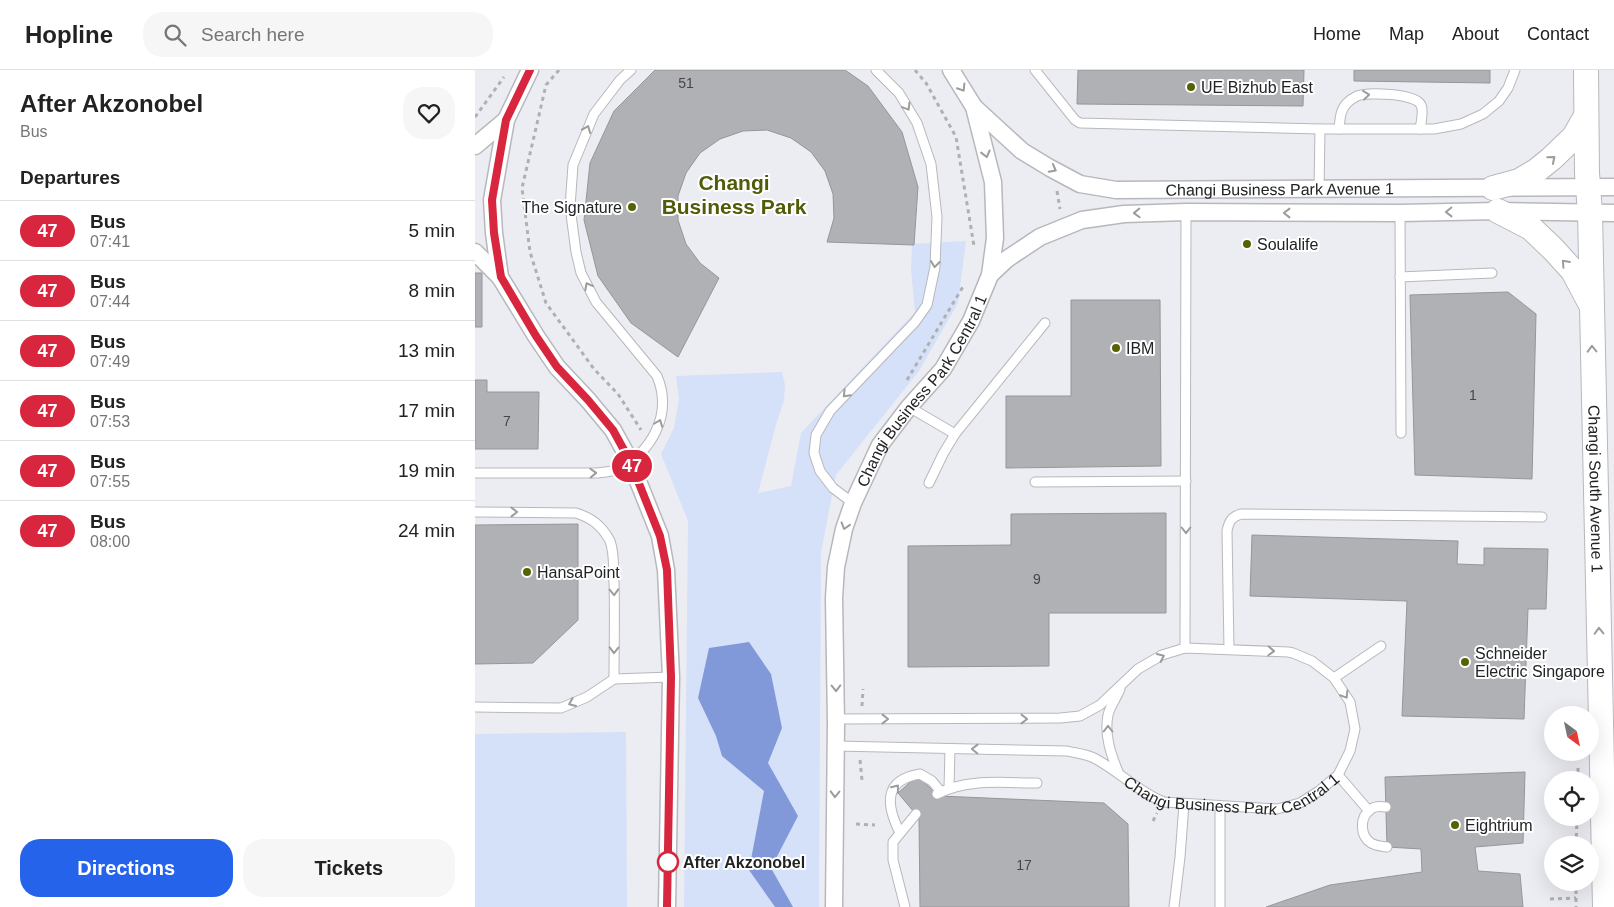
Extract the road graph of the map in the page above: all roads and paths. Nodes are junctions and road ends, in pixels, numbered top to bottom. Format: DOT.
graph roads {
  1 [pos="509,70"];
  2 [pos="530,70"];
  3 [pos="559,70"];
  4 [pos="631,70"];
  5 [pos="876,70"];
  6 [pos="951,70"];
  7 [pos="1035,70"];
  8 [pos="1515,70"];
  9 [pos="1586,70"];
  10 [pos="974,107"];
  11 [pos="1586,116"];
  12 [pos="475,117"];
  13 [pos="506,120"];
  14 [pos="1320,129"];
  15 [pos="1339,129"];
  16 [pos="1420,129"];
  17 [pos="475,146"];
  18 [pos="1057,172"];
  19 [pos="1588,187"];
  20 [pos="1614,187"];
  21 [pos="1493,188"];
  22 [pos="1319,189"];
  23 [pos="1498,211"];
  24 [pos="1186,212"];
  25 [pos="1400,213"];
  26 [pos="1590,213"];
  27 [pos="1614,213"];
  28 [pos="1063,228"];
  29 [pos="475,252"];
  30 [pos="1492,273"];
  31 [pos="990,275"];
  32 [pos="501,277"];
  33 [pos="1400,277"];
  34 [pos="1591,304"];
  35 [pos="1045,323"];
  36 [pos="909,407"];
  37 [pos="955,434"];
  38 [pos="1401,434"];
  39 [pos="649,444"];
  40 [pos="630,461"];
  41 [pos="475,473"];
  42 [pos="1186,481"];
  43 [pos="1035,482"];
  44 [pos="929,483"];
  45 [pos="853,503"];
  46 [pos="475,512"];
  47 [pos="1542,517"];
  48 [pos="1381,646"];
  49 [pos="1185,648"];
  50 [pos="1229,649"];
  51 [pos="671,677"];
  52 [pos="1334,678"];
  53 [pos="614,679"];
  54 [pos="1122,685"];
  55 [pos="475,707"];
  56 [pos="836,719"];
  57 [pos="836,746"];
  58 [pos="950,749"];
  59 [pos="1119,774"];
  60 [pos="1337,775"];
  61 [pos="1037,783"];
  62 [pos="942,792"];
  63 [pos="1184,804"];
  64 [pos="1220,806"];
  65 [pos="1386,807"];
  66 [pos="1369,811"];
  67 [pos="915,814"];
  68 [pos="857,824"];
  69 [pos="875,825"];
  70 [pos="900,833"];
  71 [pos="1387,847"];
  72 [pos="1576,891"];
  73 [pos="1576,898"];
  74 [pos="1550,899"];
  75 [pos="667,907"];
  76 [pos="834,907"];
  77 [pos="905,907"];
  78 [pos="1174,907"];
  79 [pos="1220,907"];
  80 [pos="1576,907"];
  81 [pos="1605,907"];
  1 -- 12 [label="path"];
  2 -- 13 [label="street"];
  3 -- 39 [label="path"];
  39 -- 4 [label="lane, one-way"];
  5 -- 45 [label="lane, one-way"];
  6 -- 10 [label="street, Changi Business Park Central 1, one-way"];
  7 -- 14 [label="lane"];
  8 -- 16 [label="lane"];
  9 -- 11 [label="street, Changi South Avenue 1"];
  10 -- 18 [label="street, Changi Business Park Avenue 1, one-way"];
  10 -- 31 [label="street, Changi Business Park Central 1, one-way"];
  11 -- 19 [label="street, Changi South Avenue 1"];
  21 -- 11 [label="street, one-way"];
  13 -- 17 [label="street"];
  13 -- 32 [label="street"];
  14 -- 15 [label="lane"];
  14 -- 22 [label="lane"];
  15 -- 16 [label="lane"];
  15 -- 16 [label="lane, one-way"];
  18 -- 22 [label="street, Changi Business Park Avenue 1"];
  18 -- 28 [label="path"];
  19 -- 20 [label="street, Changi Business Park Avenue 1"];
  19 -- 21 [label="street, Changi Business Park Avenue 1"];
  19 -- 26 [label="street, Changi South Avenue 1"];
  21 -- 22 [label="street, Changi Business Park Avenue 1"];
  23 -- 25 [label="street, Changi Business Park Avenue 1, one-way"];
  23 -- 26 [label="street, Changi Business Park Avenue 1"];
  34 -- 23 [label="street, one-way"];
  25 -- 24 [label="street, Changi Business Park Avenue 1, one-way"];
  24 -- 28 [label="street, Changi Business Park Avenue 1, one-way"];
  24 -- 42 [label="lane"];
  25 -- 33 [label="lane"];
  26 -- 27 [label="street, Changi Business Park Avenue 1"];
  26 -- 34 [label="street, Changi South Avenue 1"];
  28 -- 31 [label="street, Changi Business Park Avenue 1"];
  29 -- 32 [label="street"];
  30 -- 33 [label="lane"];
  31 -- 36 [label="street, Changi Business Park Central 1"];
  32 -- 40 [label="street"];
  33 -- 38 [label="lane"];
  81 -- 34 [label="street, Changi South Avenue 1, one-way"];
  35 -- 37 [label="lane"];
  36 -- 37 [label="lane"];
  36 -- 45 [label="street, Changi Business Park Central 1"];
  37 -- 44 [label="lane"];
  39 -- 40 [label="lane"];
  41 -- 40 [label="lane, one-way"];
  40 -- 51 [label="street"];
  42 -- 43 [label="lane"];
  42 -- 49 [label="lane, one-way"];
  45 -- 56 [label="street, Changi Business Park Central 1, one-way"];
  46 -- 53 [label="lane, one-way"];
  47 -- 50 [label="lane"];
  48 -- 52 [label="lane"];
  49 -- 50 [label="lane, Changi Business Park Central 1"];
  54 -- 49 [label="lane, Changi Business Park Central 1, one-way"];
  50 -- 52 [label="lane, Changi Business Park Central 1, one-way"];
  51 -- 53 [label="lane"];
  51 -- 75 [label="street"];
  52 -- 60 [label="lane, Changi Business Park Central 1, one-way"];
  53 -- 55 [label="lane, one-way"];
  56 -- 54 [label="lane, Changi Business Park Central 1, one-way"];
  59 -- 54 [label="lane, Changi Business Park Central 1, one-way"];
  56 -- 57 [label="street, Changi Business Park Central 1"];
  57 -- 58 [label="lane, Changi Business Park Central 1"];
  57 -- 76 [label="street, Changi Business Park Central 1, one-way"];
  59 -- 58 [label="lane, Changi Business Park Central 1, one-way"];
  58 -- 62 [label="lane"];
  59 -- 63 [label="lane, Changi Business Park Central 1"];
  60 -- 64 [label="lane, Changi Business Park Central 1"];
  60 -- 66 [label="lane"];
  61 -- 62 [label="lane"];
  70 -- 62 [label="lane, one-way"];
  63 -- 64 [label="lane, Changi Business Park Central 1"];
  63 -- 78 [label="lane"];
  64 -- 79 [label="lane"];
  65 -- 66 [label="lane"];
  66 -- 71 [label="lane"];
  67 -- 70 [label="lane"];
  68 -- 69 [label="path"];
  70 -- 77 [label="lane"];
  72 -- 73 [label="path"];
  73 -- 74 [label="path"];
  73 -- 80 [label="path"];
}
